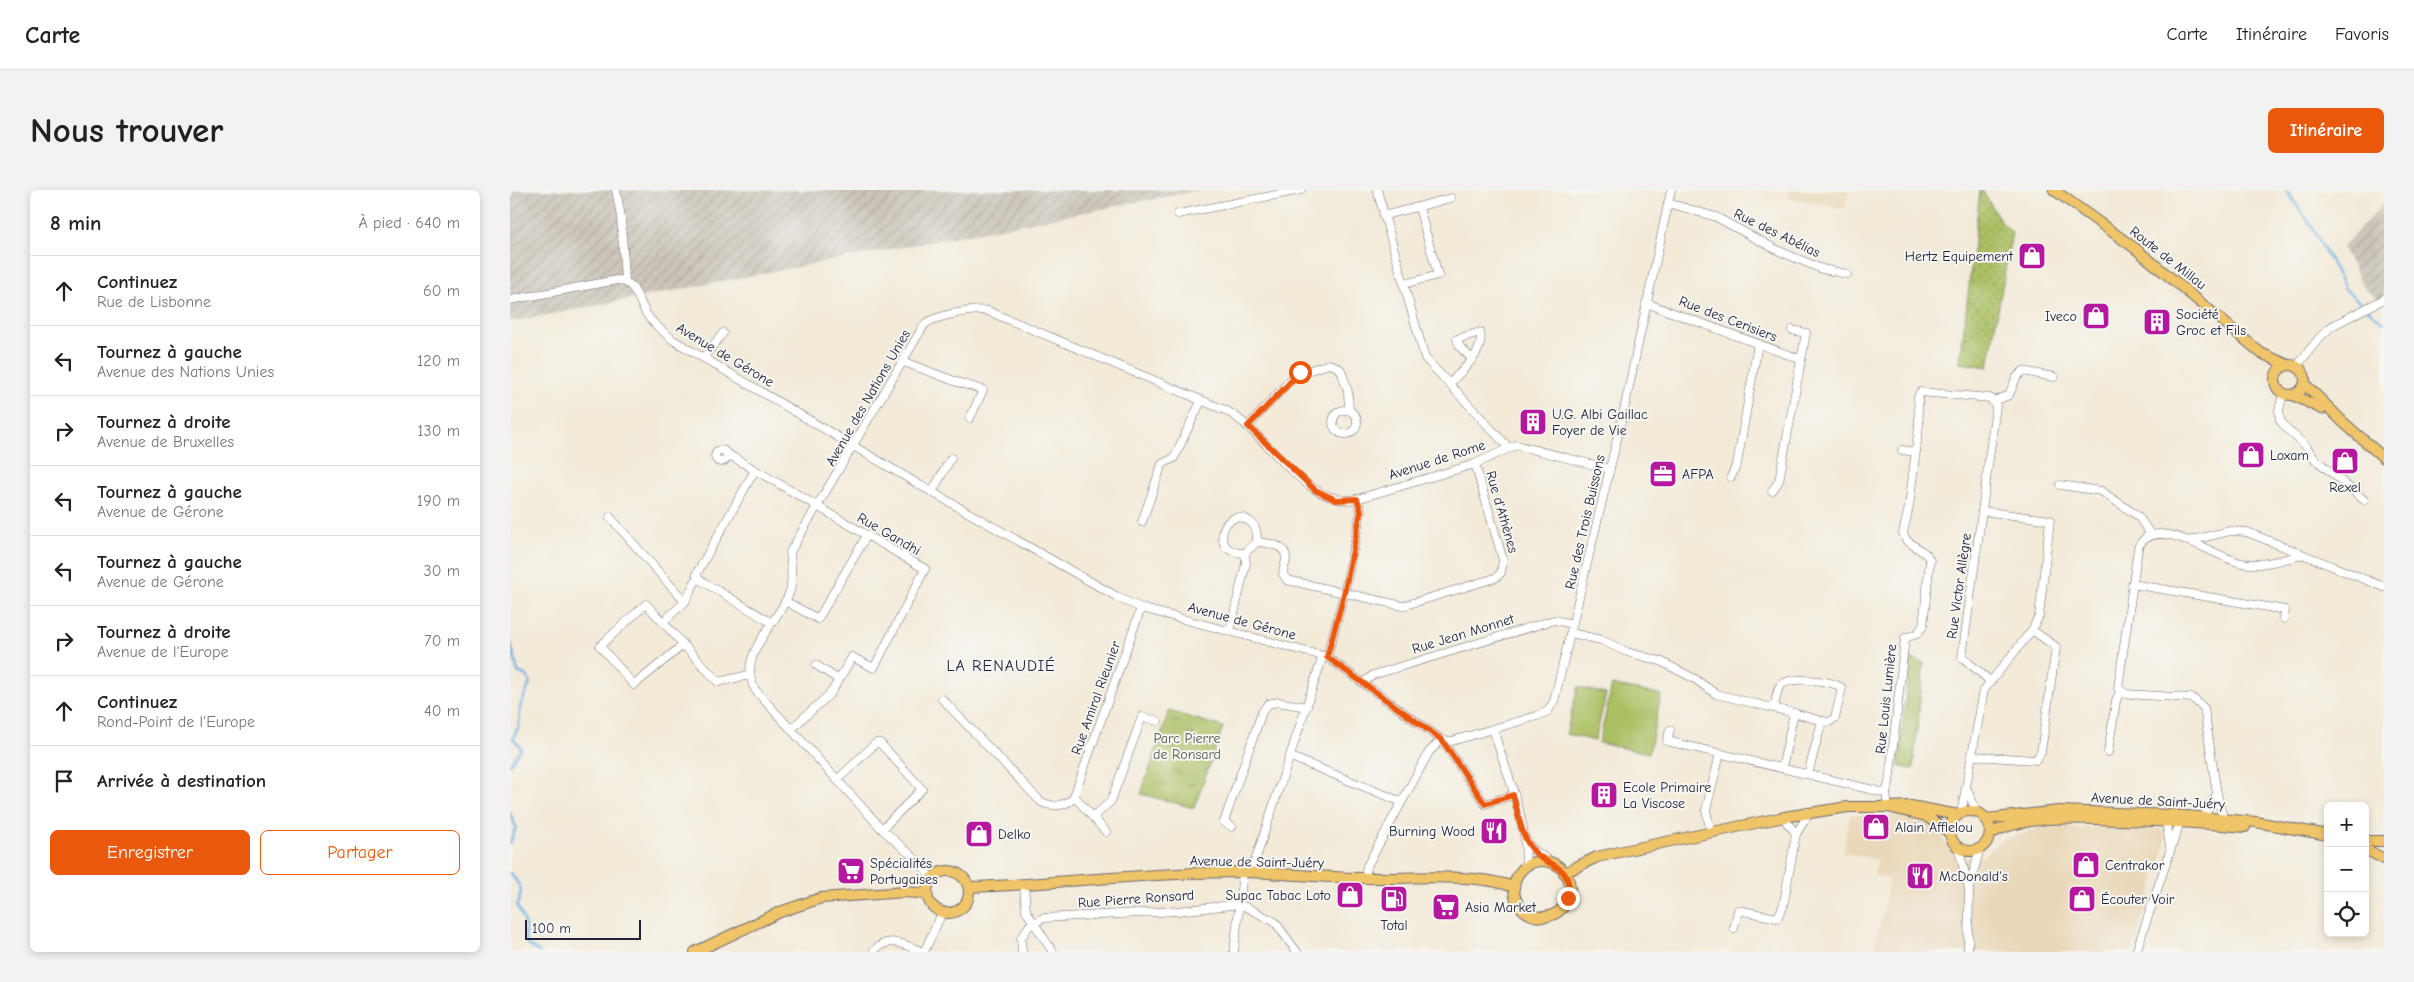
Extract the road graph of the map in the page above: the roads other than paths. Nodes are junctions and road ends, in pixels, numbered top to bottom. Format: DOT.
graph roads {
  1 [pos="616,190"];
  2 [pos="1301,190"];
  3 [pos="1377,190"];
  4 [pos="1671,190"];
  5 [pos="2054,190"];
  6 [pos="1451,198"];
  7 [pos="1668,203"];
  8 [pos="1419,208"];
  9 [pos="1178,214"];
  10 [pos="1383,216"];
  11 [pos="1847,274"];
  12 [pos="625,281"];
  13 [pos="1404,284"];
  14 [pos="2384,299"];
  15 [pos="510,300"];
  16 [pos="1646,303"];
  17 [pos="1792,330"];
  18 [pos="723,333"];
  19 [pos="1758,344"];
  20 [pos="2261,353"];
  21 [pos="703,358"];
  22 [pos="1472,359"];
  23 [pos="1800,359"];
  24 [pos="904,362"];
  25 [pos="2292,365"];
  26 [pos="2054,377"];
  27 [pos="2274,380"];
  28 [pos="1449,384"];
  29 [pos="2305,384"];
  30 [pos="2288,394"];
  31 [pos="1201,401"];
  32 [pos="1994,401"];
  33 [pos="1349,410"];
  34 [pos="970,418"];
  35 [pos="2344,423"];
  36 [pos="1248,426"];
  37 [pos="854,446"];
  38 [pos="1509,448"];
  39 [pos="1902,450"];
  40 [pos="1916,452"];
  41 [pos="726,453"];
  42 [pos="951,458"];
  43 [pos="2384,458"];
  44 [pos="1475,464"];
  45 [pos="1610,469"];
  46 [pos="755,470"];
  47 [pos="1730,477"];
  48 [pos="2060,485"];
  49 [pos="1772,491"];
  50 [pos="932,492"];
  51 [pos="1357,499"];
  52 [pos="2364,500"];
  53 [pos="818,508"];
  54 [pos="1982,511"];
  55 [pos="610,517"];
  56 [pos="1142,522"];
  57 [pos="867,535"];
  58 [pos="2151,536"];
  59 [pos="2188,541"];
  60 [pos="1257,542"];
  61 [pos="1245,553"];
  62 [pos="2303,555"];
  63 [pos="697,578"];
  64 [pos="2132,584"];
  65 [pos="2384,588"];
  66 [pos="1344,594"];
  67 [pos="785,601"];
  68 [pos="685,602"];
  69 [pos="1141,608"];
  70 [pos="2284,619"];
  71 [pos="663,622"];
  72 [pos="772,623"];
  73 [pos="1573,624"];
  74 [pos="2032,630"];
  75 [pos="1230,631"];
  76 [pos="1571,633"];
  77 [pos="683,645"];
  78 [pos="1325,656"];
  79 [pos="816,665"];
  80 [pos="749,675"];
  81 [pos="839,680"];
  82 [pos="1990,681"];
  83 [pos="1363,683"];
  84 [pos="2120,691"];
  85 [pos="942,699"];
  86 [pos="1307,707"];
  87 [pos="1774,708"];
  88 [pos="1794,713"];
  89 [pos="1158,721"];
  90 [pos="1822,721"];
  91 [pos="791,729"];
  92 [pos="1493,729"];
  93 [pos="1670,730"];
  94 [pos="1442,740"];
  95 [pos="2108,752"];
  96 [pos="1720,754"];
  97 [pos="1973,756"];
  98 [pos="1291,758"];
  99 [pos="1782,768"];
  100 [pos="1808,774"];
  101 [pos="837,780"];
  102 [pos="1967,789"];
  103 [pos="1886,793"];
  104 [pos="2217,794"];
  105 [pos="1513,795"];
  106 [pos="1074,796"];
  107 [pos="1402,802"];
  108 [pos="1888,807"];
  109 [pos="1806,812"];
  110 [pos="1977,813"];
  111 [pos="1960,815"];
  112 [pos="2204,816"];
  113 [pos="1093,817"];
  114 [pos="1784,817"];
  115 [pos="2223,818"];
  116 [pos="1986,819"];
  117 [pos="2166,821"];
  118 [pos="2180,822"];
  119 [pos="1232,827"];
  120 [pos="882,829"];
  121 [pos="1523,830"];
  122 [pos="1106,832"];
  123 [pos="1710,832"];
  124 [pos="2324,833"];
  125 [pos="1796,834"];
  126 [pos="1950,834"];
  127 [pos="1990,834"];
  128 [pos="2324,840"];
  129 [pos="2369,841"];
  130 [pos="2384,841"];
  131 [pos="1958,847"];
  132 [pos="1980,848"];
  133 [pos="2170,848"];
  134 [pos="2369,851"];
  135 [pos="2384,859"];
  136 [pos="1552,863"];
  137 [pos="1525,867"];
  138 [pos="1247,873"];
  139 [pos="1564,873"];
  140 [pos="931,878"];
  141 [pos="1365,878"];
  142 [pos="1024,884"];
  143 [pos="969,887"];
  144 [pos="1514,887"];
  145 [pos="1969,889"];
  146 [pos="926,894"];
  147 [pos="1240,904"];
  148 [pos="942,912"];
  149 [pos="1034,924"];
  150 [pos="1734,928"];
  151 [pos="695,952"];
  152 [pos="873,952"];
  153 [pos="924,952"];
  154 [pos="1022,952"];
  155 [pos="1053,952"];
  156 [pos="1234,952"];
  157 [pos="1297,952"];
  158 [pos="1968,952"];
  159 [pos="2136,952"];
  1 -- 12 [label="street"];
  2 -- 9 [label="street"];
  3 -- 10 [label="street"];
  4 -- 7 [label="street, Rue des Trois Buissons"];
  5 -- 20 [label="main road, Route de Millau"];
  6 -- 8 [label="street"];
  7 -- 11 [label="street, Rue des Abélias"];
  7 -- 16 [label="street, Rue des Trois Buissons"];
  8 -- 10 [label="street"];
  8 -- 13 [label="street"];
  10 -- 13 [label="street"];
  12 -- 15 [label="street"];
  12 -- 21 [label="street, Avenue de Gérone"];
  13 -- 28 [label="street"];
  14 -- 25 [label="street"];
  16 -- 19 [label="street, Rue des Cerisiers"];
  16 -- 45 [label="street, Rue des Trois Buissons"];
  17 -- 23 [label="street, Rue des Cerisiers"];
  18 -- 21 [label="street"];
  19 -- 23 [label="street, Rue des Cerisiers"];
  19 -- 47 [label="street"];
  20 -- 25 [label="main road, Route de Millau"];
  20 -- 27 [label="main road, Route de Millau"];
  21 -- 37 [label="street, Avenue de Gérone"];
  22 -- 28 [label="street"];
  23 -- 49 [label="street, Rue des Cerisiers"];
  24 -- 31 [label="street, Avenue des Nations Unies"];
  24 -- 34 [label="street"];
  24 -- 37 [label="street, Avenue des Nations Unies"];
  25 -- 27 [label="main road"];
  25 -- 29 [label="main road"];
  26 -- 32 [label="street"];
  27 -- 30 [label="main road"];
  28 -- 38 [label="street"];
  29 -- 30 [label="main road"];
  29 -- 35 [label="main road"];
  30 -- 35 [label="main road"];
  30 -- 52 [label="street"];
  31 -- 36 [label="street, Avenue des Nations Unies"];
  31 -- 56 [label="street"];
  32 -- 40 [label="street, Rue Louis Lumière"];
  32 -- 54 [label="street, Rue Victor Allègre"];
  33 -- 36 [label="street"];
  35 -- 43 [label="main road"];
  36 -- 51 [label="street, Avenue des Nations Unies"];
  37 -- 50 [label="street, Avenue de Gérone"];
  37 -- 53 [label="street, Avenue des Nations Unies"];
  38 -- 44 [label="street, Avenue de Rome"];
  38 -- 45 [label="street, Avenue de Rome"];
  39 -- 40 [label="street"];
  40 -- 103 [label="street, Rue Louis Lumière"];
  41 -- 46 [label="street, Rue Gandhi"];
  42 -- 50 [label="street"];
  44 -- 51 [label="street, Avenue de Rome"];
  44 -- 66 [label="street, Rue d'Athènes"];
  45 -- 73 [label="street, Rue des Trois Buissons"];
  46 -- 53 [label="street, Rue Gandhi"];
  46 -- 63 [label="street"];
  48 -- 58 [label="street"];
  50 -- 69 [label="street, Avenue de Gérone"];
  51 -- 66 [label="street"];
  53 -- 57 [label="street, Rue Gandhi"];
  53 -- 67 [label="street, Avenue des Nations Unies"];
  54 -- 74 [label="street"];
  54 -- 82 [label="street, Rue Victor Allègre"];
  55 -- 68 [label="street"];
  57 -- 67 [label="street"];
  57 -- 81 [label="street, Rue Gandhi"];
  58 -- 59 [label="street"];
  58 -- 64 [label="street"];
  59 -- 62 [label="street"];
  59 -- 62 [label="street"];
  60 -- 61 [label="street"];
  60 -- 61 [label="street"];
  60 -- 66 [label="street"];
  61 -- 75 [label="street"];
  62 -- 65 [label="street"];
  63 -- 68 [label="street"];
  63 -- 72 [label="street"];
  64 -- 70 [label="street"];
  64 -- 84 [label="street"];
  66 -- 78 [label="street"];
  67 -- 72 [label="street, Avenue des Nations Unies"];
  68 -- 71 [label="street"];
  69 -- 75 [label="street, Avenue de Gérone"];
  69 -- 106 [label="street, Rue Amiral Rieunier"];
  71 -- 77 [label="street"];
  71 -- 77 [label="street"];
  72 -- 80 [label="street, Avenue des Nations Unies"];
  73 -- 76 [label="street, Rue des Trois Buissons"];
  73 -- 83 [label="street, Rue Jean Monnet"];
  74 -- 82 [label="street"];
  74 -- 97 [label="street"];
  75 -- 78 [label="street, Avenue de Gérone"];
  76 -- 87 [label="street"];
  76 -- 92 [label="street, Rue des Trois Buissons"];
  77 -- 80 [label="street"];
  78 -- 83 [label="street, Avenue de Gérone"];
  78 -- 86 [label="street"];
  79 -- 81 [label="street"];
  80 -- 91 [label="street"];
  81 -- 91 [label="street, Rue Gandhi"];
  82 -- 97 [label="street"];
  83 -- 94 [label="street, Avenue de Gérone"];
  84 -- 95 [label="street"];
  84 -- 104 [label="street"];
  85 -- 106 [label="street"];
  86 -- 98 [label="street"];
  86 -- 119 [label="street"];
  87 -- 88 [label="street"];
  87 -- 90 [label="street"];
  88 -- 90 [label="street"];
  88 -- 99 [label="street"];
  89 -- 113 [label="street"];
  90 -- 100 [label="street"];
  91 -- 101 [label="street"];
  92 -- 94 [label="street"];
  92 -- 105 [label="street"];
  93 -- 96 [label="street"];
  94 -- 105 [label="street, Avenue de Gérone"];
  94 -- 107 [label="street"];
  96 -- 99 [label="street"];
  96 -- 123 [label="street"];
  97 -- 102 [label="street"];
  98 -- 107 [label="street"];
  98 -- 138 [label="street"];
  99 -- 100 [label="street"];
  100 -- 103 [label="street"];
  101 -- 120 [label="street"];
  101 -- 120 [label="street"];
  102 -- 110 [label="street"];
  102 -- 111 [label="street"];
  103 -- 108 [label="street"];
  104 -- 112 [label="street"];
  104 -- 115 [label="street"];
  105 -- 121 [label="street"];
  106 -- 113 [label="street"];
  107 -- 141 [label="street"];
  108 -- 109 [label="main road"];
  108 -- 111 [label="main road"];
  108 -- 126 [label="main road"];
  109 -- 114 [label="main road"];
  109 -- 125 [label="street"];
  110 -- 111 [label="main road"];
  110 -- 116 [label="main road"];
  111 -- 126 [label="main road"];
  112 -- 115 [label="main road, Avenue de Saint-Juéry"];
  112 -- 116 [label="main road, Avenue de Saint-Juéry"];
  113 -- 122 [label="street"];
  114 -- 123 [label="main road"];
  114 -- 125 [label="street"];
  115 -- 124 [label="main road, Avenue de Saint-Juéry"];
  116 -- 127 [label="main road"];
  117 -- 118 [label="main road, Avenue de Saint-Juéry"];
  117 -- 127 [label="main road, Avenue de Saint-Juéry"];
  117 -- 133 [label="street"];
  118 -- 128 [label="main road, Avenue de Saint-Juéry"];
  118 -- 133 [label="street"];
  120 -- 140 [label="street"];
  121 -- 136 [label="street"];
  121 -- 137 [label="street"];
  123 -- 139 [label="main road"];
  125 -- 150 [label="street"];
  126 -- 131 [label="main road"];
  127 -- 132 [label="main road"];
  129 -- 130 [label="main road"];
  131 -- 132 [label="main road"];
  131 -- 145 [label="street"];
  132 -- 145 [label="street"];
  133 -- 159 [label="street"];
  134 -- 135 [label="main road"];
  136 -- 137 [label="main road"];
  136 -- 139 [label="main road"];
  137 -- 144 [label="main road"];
  138 -- 141 [label="main road, Avenue de Saint-Juéry"];
  138 -- 142 [label="main road, Avenue de Saint-Juéry"];
  138 -- 147 [label="street"];
  139 -- 144 [label="main road"];
  140 -- 143 [label="main road"];
  140 -- 146 [label="main road"];
  141 -- 144 [label="main road, Avenue de Saint-Juéry"];
  142 -- 143 [label="main road, Avenue de Saint-Juéry"];
  142 -- 149 [label="street"];
  143 -- 148 [label="main road"];
  145 -- 158 [label="street"];
  146 -- 148 [label="main road"];
  146 -- 151 [label="main road"];
  147 -- 149 [label="street, Rue Pierre Ronsard"];
  147 -- 156 [label="street"];
  147 -- 157 [label="street"];
  148 -- 153 [label="street"];
  149 -- 154 [label="street"];
  149 -- 155 [label="street"];
  152 -- 153 [label="street"];
}
